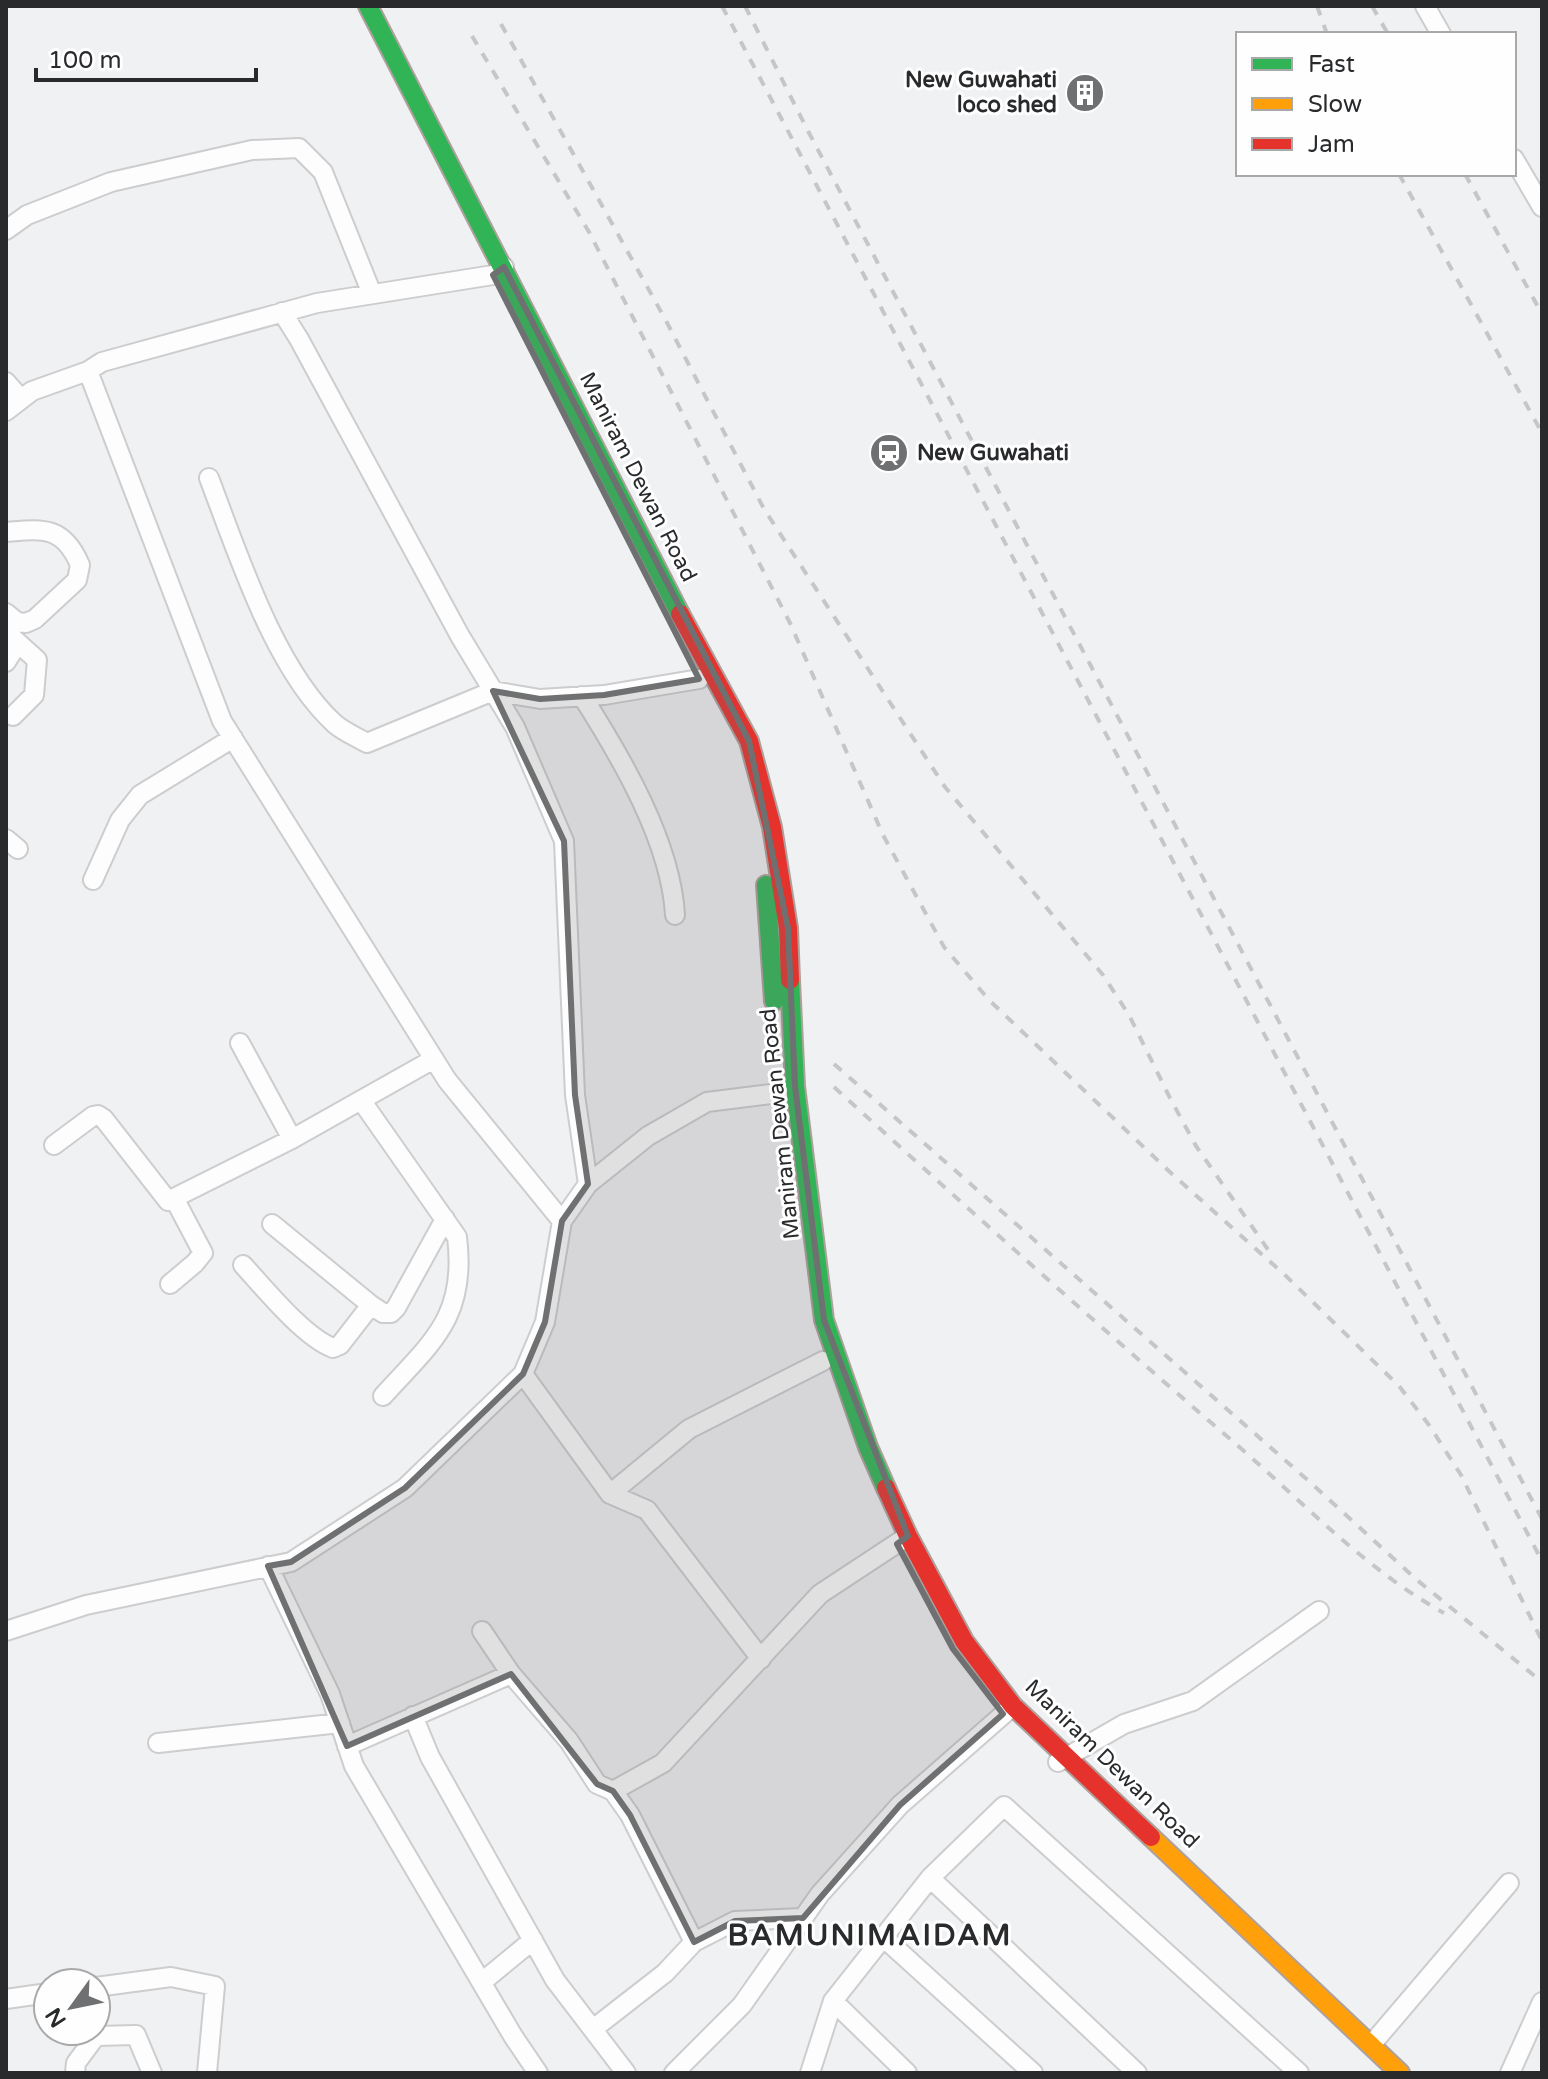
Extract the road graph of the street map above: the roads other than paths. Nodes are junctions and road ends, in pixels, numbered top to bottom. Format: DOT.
graph roads {
  1 [pos="354,6"];
  2 [pos="368,6"];
  3 [pos="1425,6"];
  4 [pos="1440,32"];
  5 [pos="1516,162"];
  6 [pos="1542,207"];
  7 [pos="6,230"];
  8 [pos="498,271"];
  9 [pos="372,294"];
  10 [pos="282,312"];
  11 [pos="88,371"];
  12 [pos="6,382"];
  13 [pos="21,399"];
  14 [pos="6,411"];
  15 [pos="209,478"];
  16 [pos="6,532"];
  17 [pos="6,613"];
  18 [pos="12,638"];
  19 [pos="6,662"];
  20 [pos="699,679"];
  21 [pos="493,691"];
  22 [pos="582,696"];
  23 [pos="13,716"];
  24 [pos="233,738"];
  25 [pos="93,880"];
  26 [pos="675,915"];
  27 [pos="240,1043"];
  28 [pos="434,1059"];
  29 [pos="779,1093"];
  30 [pos="361,1100"];
  31 [pos="292,1139"];
  32 [pos="54,1145"];
  33 [pos="588,1184"];
  34 [pos="174,1198"];
  35 [pos="445,1219"];
  36 [pos="562,1221"];
  37 [pos="272,1224"];
  38 [pos="243,1265"];
  39 [pos="170,1284"];
  40 [pos="371,1305"];
  41 [pos="823,1361"];
  42 [pos="523,1374"];
  43 [pos="383,1396"];
  44 [pos="610,1494"];
  45 [pos="903,1540"];
  46 [pos="268,1566"];
  47 [pos="1319,1611"];
  48 [pos="6,1631"];
  49 [pos="482,1631"];
  50 [pos="761,1659"];
  51 [pos="511,1674"];
  52 [pos="1008,1710"];
  53 [pos="413,1716"];
  54 [pos="340,1723"];
  55 [pos="158,1743"];
  56 [pos="347,1746"];
  57 [pos="1061,1760"];
  58 [pos="613,1791"];
  59 [pos="930,1878"];
  60 [pos="1509,1883"];
  61 [pos="803,1918"];
  62 [pos="883,1937"];
  63 [pos="533,1940"];
  64 [pos="694,1942"];
  65 [pos="482,1982"];
  66 [pos="112,1985"];
  67 [pos="32,1995"];
  68 [pos="6,1999"];
  69 [pos="833,2001"];
  70 [pos="1542,2002"];
  71 [pos="593,2029"];
  72 [pos="1371,2045"];
  73 [pos="75,2073"];
  74 [pos="152,2073"];
  75 [pos="207,2073"];
  76 [pos="538,2073"];
  77 [pos="626,2073"];
  78 [pos="674,2073"];
  79 [pos="810,2073"];
  80 [pos="907,2073"];
  81 [pos="1033,2073"];
  82 [pos="1137,2073"];
  83 [pos="1299,2073"];
  84 [pos="1381,2073"];
  85 [pos="1400,2073"];
  86 [pos="1510,2073"];
  1 -- 8 [label="main road, Maniram Dewan Road"];
  2 -- 8 [label="main road, Maniram Dewan Road"];
  3 -- 4 [label="street"];
  5 -- 6 [label="street"];
  7 -- 9 [label="street"];
  8 -- 9 [label="street"];
  8 -- 20 [label="main road, Maniram Dewan Road"];
  8 -- 45 [label="main road, Maniram Dewan Road"];
  9 -- 10 [label="street"];
  10 -- 11 [label="street"];
  10 -- 21 [label="street"];
  11 -- 13 [label="street"];
  11 -- 24 [label="street"];
  12 -- 13 [label="street"];
  13 -- 14 [label="street"];
  15 -- 21 [label="street"];
  16 -- 17 [label="street"];
  18 -- 19 [label="street"];
  18 -- 23 [label="street"];
  20 -- 22 [label="street"];
  20 -- 29 [label="main road, Maniram Dewan Road"];
  21 -- 22 [label="street"];
  21 -- 33 [label="street"];
  22 -- 26 [label="street"];
  24 -- 25 [label="street"];
  24 -- 28 [label="street"];
  27 -- 31 [label="street"];
  28 -- 30 [label="street"];
  28 -- 36 [label="street"];
  29 -- 33 [label="street"];
  29 -- 41 [label="main road, Maniram Dewan Road"];
  30 -- 31 [label="street"];
  30 -- 35 [label="street"];
  31 -- 34 [label="street"];
  32 -- 34 [label="street"];
  33 -- 36 [label="street"];
  34 -- 39 [label="street"];
  35 -- 40 [label="street"];
  35 -- 43 [label="street"];
  36 -- 42 [label="street"];
  37 -- 40 [label="street"];
  38 -- 40 [label="street"];
  41 -- 44 [label="street"];
  41 -- 45 [label="main road, Maniram Dewan Road"];
  42 -- 44 [label="street"];
  42 -- 46 [label="street"];
  44 -- 50 [label="street"];
  45 -- 50 [label="street"];
  45 -- 52 [label="main road, Maniram Dewan Road"];
  46 -- 48 [label="street"];
  46 -- 54 [label="street"];
  47 -- 57 [label="street"];
  49 -- 51 [label="street"];
  50 -- 58 [label="street"];
  51 -- 53 [label="street"];
  51 -- 58 [label="street"];
  52 -- 57 [label="main road, Maniram Dewan Road"];
  52 -- 61 [label="street"];
  53 -- 56 [label="street"];
  53 -- 63 [label="street"];
  54 -- 55 [label="street"];
  54 -- 56 [label="street"];
  56 -- 65 [label="street"];
  57 -- 72 [label="main road, Maniram Dewan Road"];
  57 -- 84 [label="main road, Maniram Dewan Road"];
  58 -- 64 [label="street"];
  59 -- 62 [label="street"];
  59 -- 82 [label="street"];
  59 -- 83 [label="street"];
  60 -- 72 [label="street"];
  61 -- 64 [label="street"];
  61 -- 78 [label="street"];
  62 -- 69 [label="street"];
  62 -- 81 [label="street"];
  63 -- 65 [label="street"];
  63 -- 71 [label="street"];
  64 -- 71 [label="street"];
  65 -- 76 [label="street"];
  66 -- 75 [label="street"];
  67 -- 68 [label="street"];
  69 -- 79 [label="street"];
  69 -- 80 [label="street"];
  70 -- 86 [label="street"];
  71 -- 77 [label="street"];
  72 -- 85 [label="main road, Maniram Dewan Road"];
  73 -- 74 [label="street"];
}
